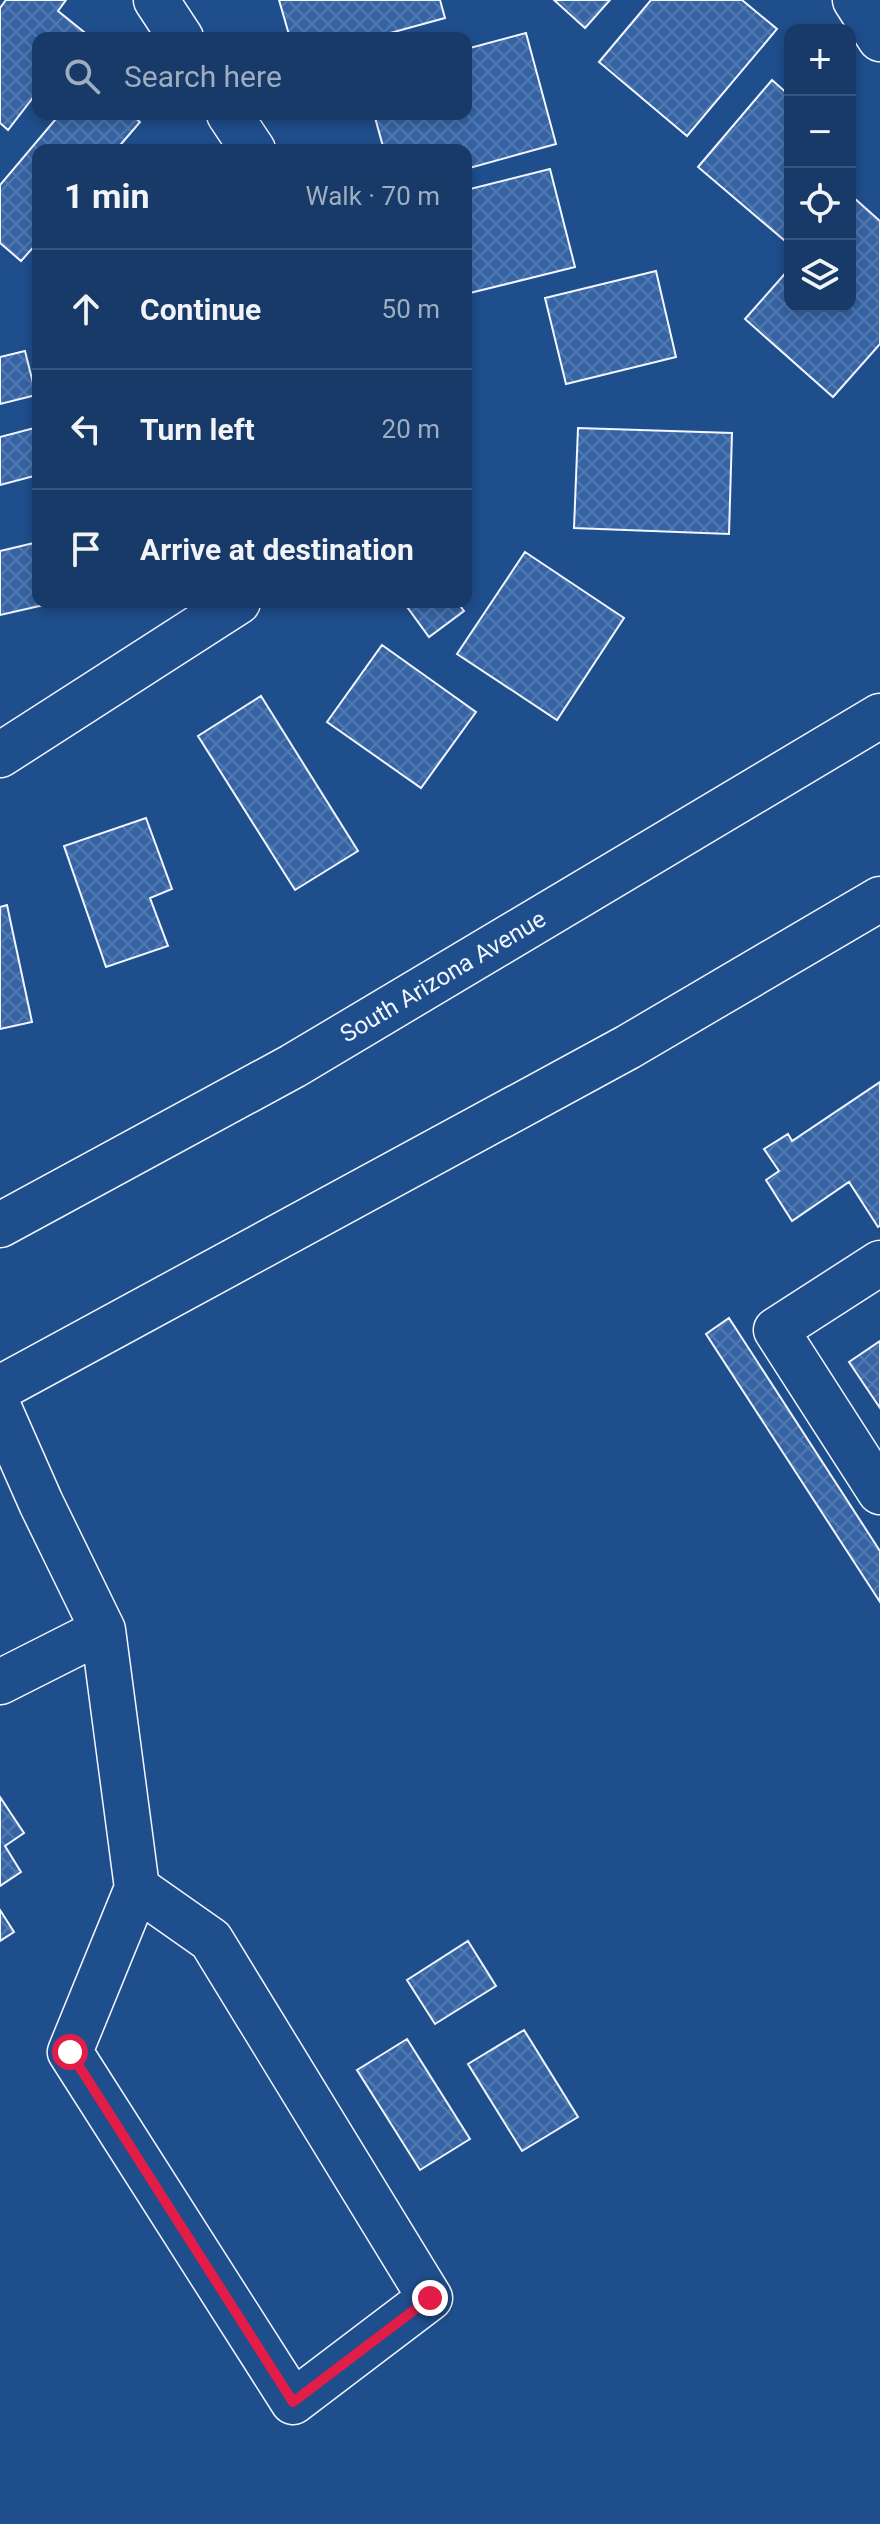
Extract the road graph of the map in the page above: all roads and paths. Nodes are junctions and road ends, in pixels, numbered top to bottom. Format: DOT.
graph roads {
  1 [pos="156,0"];
  2 [pos="855,0"];
  3 [pos="177,32"];
  4 [pos="880,39"];
  5 [pos="233,120"];
  6 [pos="249,144"];
  7 [pos="229,608"];
  8 [pos="880,716"];
  9 [pos="0,755"];
  10 [pos="880,899"];
  11 [pos="0,1225"];
  12 [pos="878,1270"];
  13 [pos="0,1388"];
  14 [pos="0,1410"];
  15 [pos="880,1492"];
  16 [pos="103,1630"];
  17 [pos="0,1682"];
  18 [pos="137,1888"];
  1 -- 3 [label="main road"];
  2 -- 4 [label="main road"];
  5 -- 6 [label="main road"];
  7 -- 9 [label="main road"];
  8 -- 11 [label="main road, South Arizona Avenue"];
  10 -- 13 [label="main road"];
  12 -- 15 [label="main road"];
  14 -- 16 [label="main road"];
  16 -- 17 [label="main road"];
  16 -- 18 [label="main road"];
  18 -- 18 [label="main road"];
}
